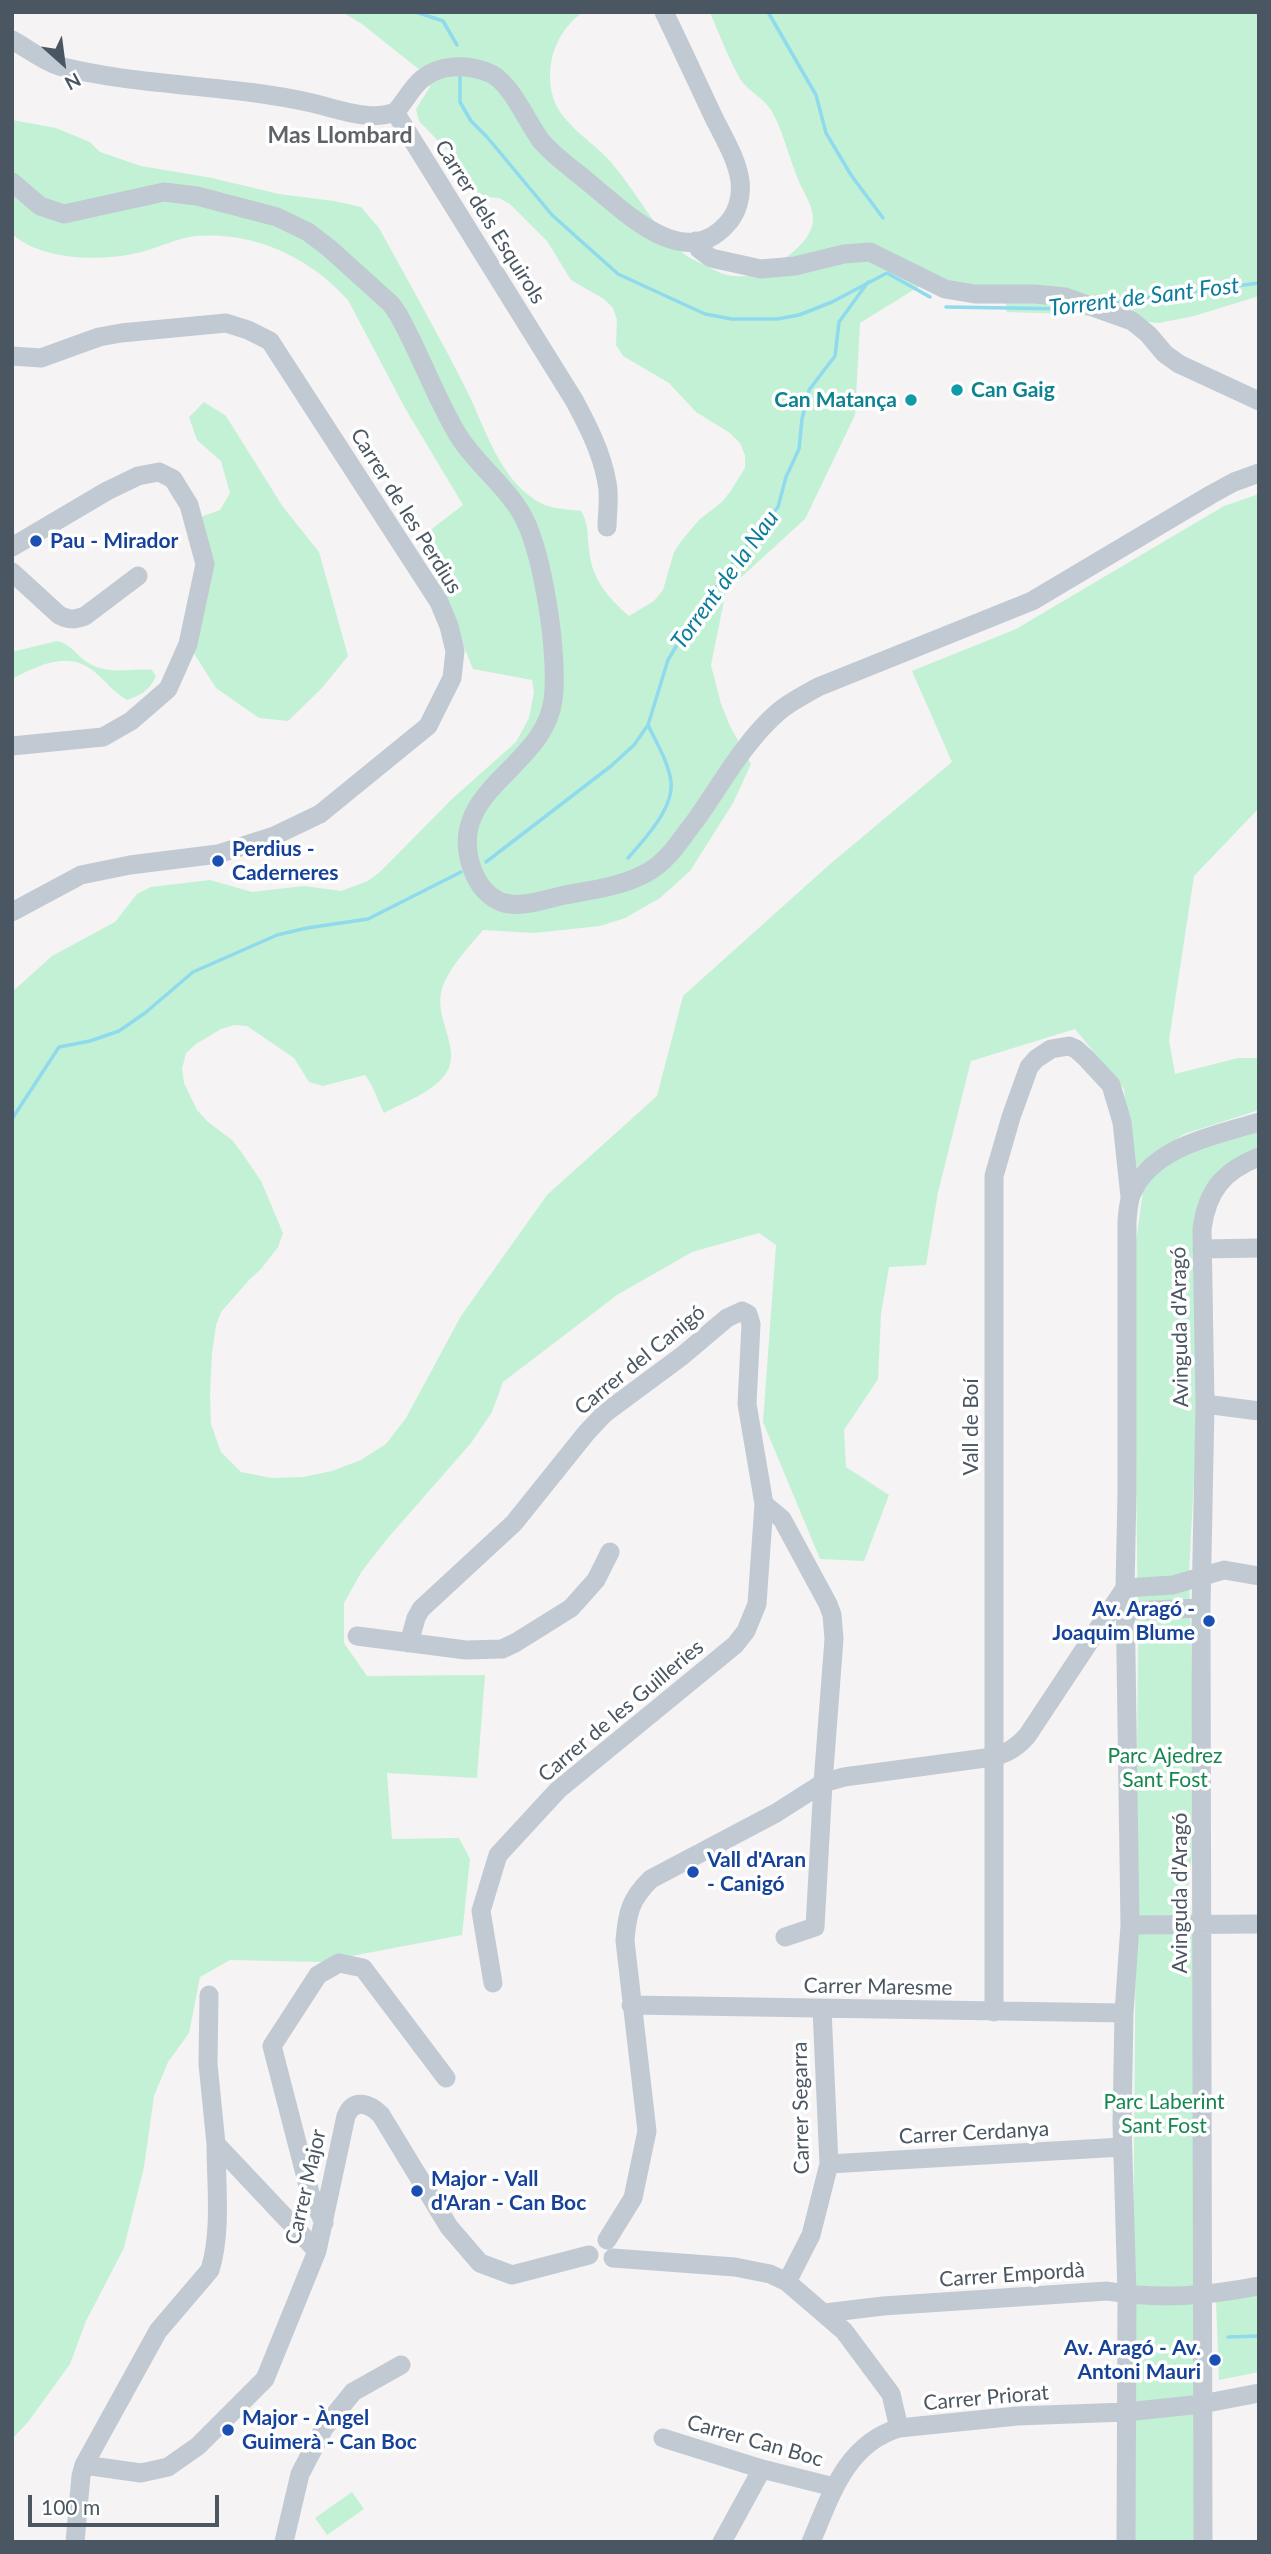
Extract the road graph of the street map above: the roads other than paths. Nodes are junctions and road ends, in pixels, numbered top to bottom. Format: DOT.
graph roads {
  1 [pos="664,12"];
  2 [pos="12,40"];
  3 [pos="395,112"];
  4 [pos="12,182"];
  5 [pos="695,241"];
  6 [pos="12,356"];
  7 [pos="1259,401"];
  8 [pos="1259,473"];
  9 [pos="607,527"];
  10 [pos="12,547"];
  11 [pos="12,572"];
  12 [pos="138,576"];
  13 [pos="12,746"];
  14 [pos="12,912"];
  15 [pos="1259,1122"];
  16 [pos="1259,1157"];
  17 [pos="1130,1196"];
  18 [pos="1259,1248"];
  19 [pos="1202,1249"];
  20 [pos="1205,1404"];
  21 [pos="1259,1411"];
  22 [pos="764,1504"];
  23 [pos="610,1552"];
  24 [pos="1202,1576"];
  25 [pos="1259,1576"];
  26 [pos="1125,1588"];
  27 [pos="1201,1608"];
  28 [pos="1126,1611"];
  29 [pos="1095,1631"];
  30 [pos="357,1636"];
  31 [pos="409,1643"];
  32 [pos="993,1757"];
  33 [pos="822,1783"];
  34 [pos="1259,1924"];
  35 [pos="1130,1925"];
  36 [pos="1203,1926"];
  37 [pos="785,1937"];
  38 [pos="493,1983"];
  39 [pos="209,1995"];
  40 [pos="631,2004"];
  41 [pos="822,2009"];
  42 [pos="994,2012"];
  43 [pos="1124,2013"];
  44 [pos="446,2078"];
  45 [pos="216,2144"];
  46 [pos="1122,2147"];
  47 [pos="829,2164"];
  48 [pos="324,2223"];
  49 [pos="610,2249"];
  50 [pos="317,2251"];
  51 [pos="787,2282"];
  52 [pos="1259,2286"];
  53 [pos="1127,2294"];
  54 [pos="1202,2294"];
  55 [pos="825,2313"];
  56 [pos="401,2365"];
  57 [pos="1259,2393"];
  58 [pos="1202,2404"];
  59 [pos="1126,2412"];
  60 [pos="899,2428"];
  61 [pos="663,2438"];
  62 [pos="83,2465"];
  63 [pos="762,2469"];
  64 [pos="834,2487"];
  65 [pos="77,2541"];
  66 [pos="284,2542"];
  67 [pos="723,2542"];
  68 [pos="811,2542"];
  69 [pos="1126,2542"];
  70 [pos="1203,2542"];
  1 -- 5 [label="street"];
  2 -- 3 [label="street"];
  3 -- 5 [label="street"];
  3 -- 9 [label="street, Carrer dels Esquirols"];
  4 -- 8 [label="street"];
  5 -- 7 [label="street"];
  6 -- 14 [label="street, Carrer de les Perdius"];
  10 -- 13 [label="street"];
  11 -- 12 [label="street"];
  15 -- 17 [label="street"];
  16 -- 19 [label="street, Avinguda d'Aragó"];
  17 -- 26 [label="street"];
  17 -- 32 [label="street, Vall de Boí"];
  18 -- 19 [label="street"];
  19 -- 20 [label="street, Avinguda d'Aragó"];
  20 -- 21 [label="street"];
  20 -- 24 [label="street, Avinguda d'Aragó"];
  22 -- 31 [label="street, Carrer del Canigó"];
  22 -- 33 [label="street"];
  22 -- 38 [label="street, Carrer de les Guilleries"];
  23 -- 31 [label="street"];
  24 -- 25 [label="street"];
  24 -- 26 [label="street"];
  24 -- 27 [label="street, Avinguda d'Aragó"];
  26 -- 28 [label="street"];
  26 -- 29 [label="street"];
  27 -- 28 [label="street"];
  27 -- 36 [label="street, Avinguda d'Aragó"];
  28 -- 29 [label="street"];
  28 -- 35 [label="street"];
  29 -- 32 [label="street"];
  30 -- 31 [label="street"];
  32 -- 33 [label="street"];
  32 -- 42 [label="street, Vall de Boí"];
  33 -- 37 [label="street"];
  33 -- 40 [label="street"];
  34 -- 36 [label="street"];
  35 -- 36 [label="street"];
  35 -- 43 [label="street"];
  36 -- 54 [label="street, Avinguda d'Aragó"];
  39 -- 45 [label="street"];
  40 -- 41 [label="street, Carrer Maresme"];
  40 -- 49 [label="street"];
  41 -- 42 [label="street, Carrer Maresme"];
  41 -- 47 [label="street, Carrer Segarra"];
  42 -- 43 [label="street, Carrer Maresme"];
  43 -- 46 [label="street"];
  44 -- 48 [label="street"];
  45 -- 50 [label="street"];
  45 -- 62 [label="street"];
  46 -- 47 [label="street, Carrer Cerdanya"];
  46 -- 53 [label="street"];
  47 -- 51 [label="street, Carrer Segarra"];
  48 -- 49 [label="street, Carrer Major"];
  48 -- 50 [label="street, Carrer Major"];
  49 -- 51 [label="street"];
  50 -- 62 [label="street, Carrer Major"];
  51 -- 55 [label="street"];
  52 -- 54 [label="street, Carrer Empordà"];
  53 -- 54 [label="street, Carrer Empordà"];
  53 -- 55 [label="street, Carrer Empordà"];
  53 -- 59 [label="street"];
  54 -- 58 [label="street, Avinguda d'Aragó"];
  55 -- 60 [label="street"];
  56 -- 66 [label="street"];
  57 -- 58 [label="street, Carrer Priorat"];
  58 -- 59 [label="street, Carrer Priorat"];
  58 -- 70 [label="street, Avinguda d'Aragó"];
  59 -- 60 [label="street, Carrer Priorat"];
  59 -- 69 [label="street"];
  60 -- 64 [label="street, Carrer Priorat"];
  61 -- 63 [label="street, Carrer Can Boc"];
  62 -- 65 [label="street"];
  63 -- 64 [label="street, Carrer Can Boc"];
  63 -- 67 [label="street"];
  64 -- 68 [label="street, Carrer Priorat"];
}
